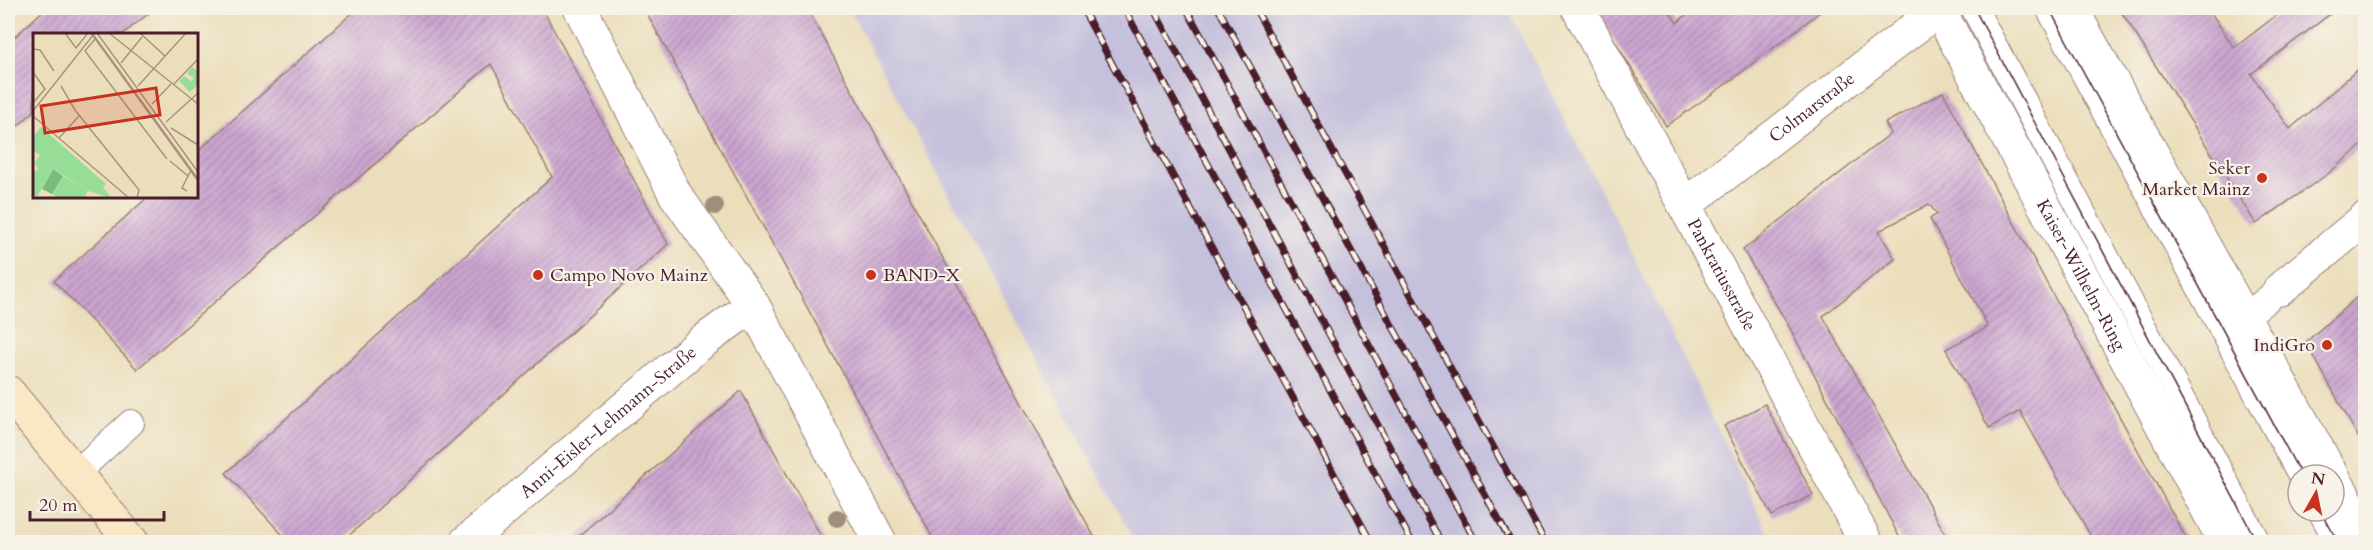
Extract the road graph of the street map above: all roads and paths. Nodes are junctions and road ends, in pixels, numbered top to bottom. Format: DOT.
graph roads {
  1 [pos="580,8"];
  2 [pos="1578,8"];
  3 [pos="1939,8"];
  4 [pos="1974,8"];
  5 [pos="2049,8"];
  6 [pos="2071,8"];
  7 [pos="1685,205"];
  8 [pos="2366,218"];
  9 [pos="2280,289"];
  10 [pos="753,305"];
  11 [pos="2245,317"];
  12 [pos="8,392"];
  13 [pos="131,423"];
  14 [pos="2295,463"];
  15 [pos="2326,463"];
  16 [pos="75,474"];
  17 [pos="2346,499"];
  18 [pos="2327,523"];
  19 [pos="2366,535"];
  20 [pos="132,543"];
  21 [pos="466,543"];
  22 [pos="880,543"];
  23 [pos="1866,543"];
  24 [pos="2225,543"];
  25 [pos="2257,543"];
  26 [pos="2338,543"];
  1 -- 10 [label="street"];
  2 -- 7 [label="street, Pankratiusstraße"];
  3 -- 7 [label="street, Colmarstraße"];
  3 -- 24 [label="street, Kaiser-Wilhelm-Ring"];
  4 -- 25 [label="lane, Kaiser-Wilhelm-Ring"];
  5 -- 14 [label="lane"];
  6 -- 11 [label="street"];
  7 -- 23 [label="street, Pankratiusstraße"];
  8 -- 9 [label="street"];
  9 -- 11 [label="lane"];
  10 -- 21 [label="street, Anni-Eisler-Lehmann-Straße"];
  10 -- 22 [label="street"];
  11 -- 15 [label="street"];
  12 -- 16 [label="main road"];
  13 -- 16 [label="lane"];
  16 -- 20 [label="main road"];
  17 -- 19 [label="street"];
  18 -- 26 [label="lane"];
}
